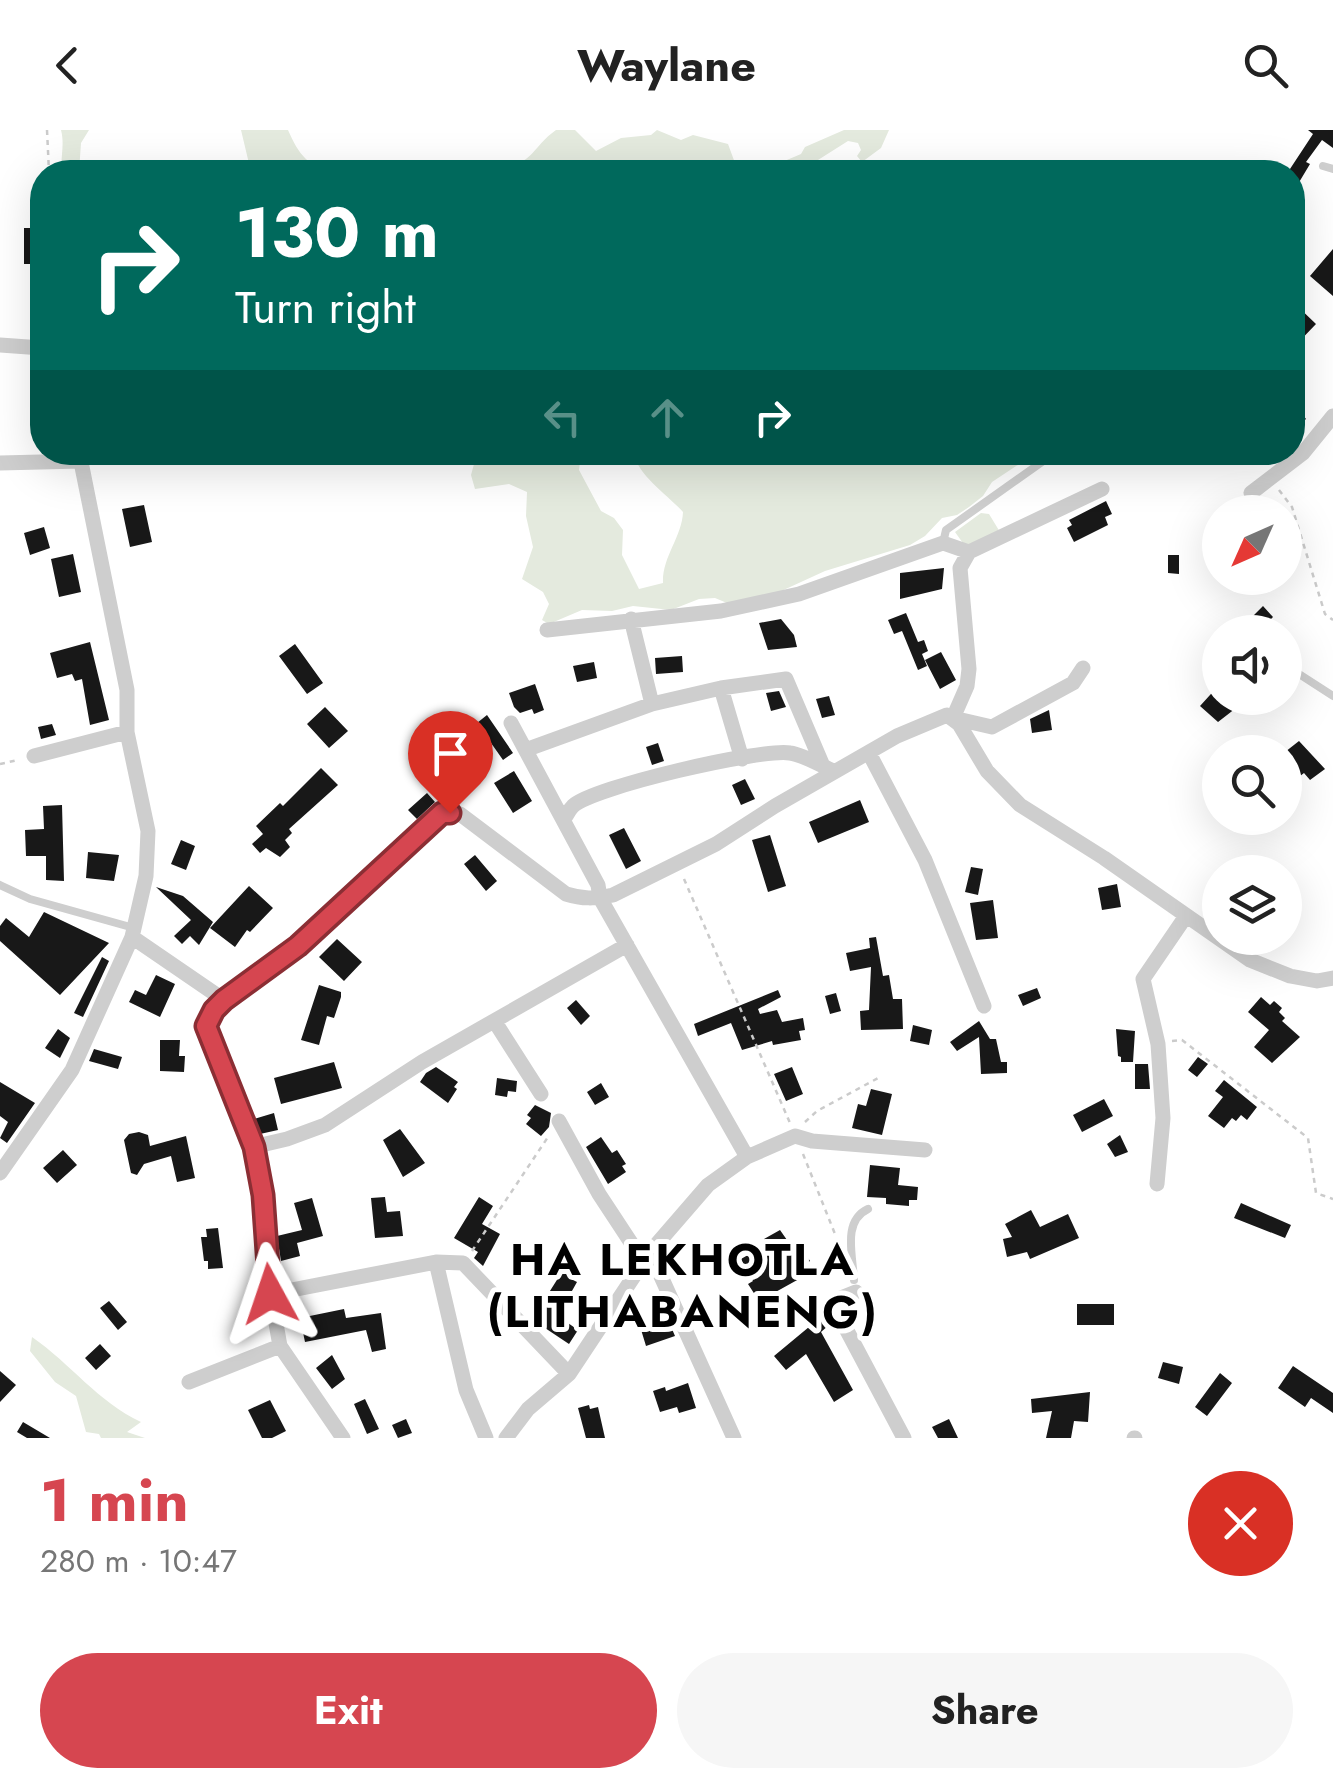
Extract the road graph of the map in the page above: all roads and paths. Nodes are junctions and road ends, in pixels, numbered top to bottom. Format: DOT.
graph roads {
  1 [pos="47,130"];
  2 [pos="48,160"];
  3 [pos="1322,166"];
  4 [pos="1333,169"];
  5 [pos="0,344"];
  6 [pos="30,347"];
  7 [pos="1333,416"];
  8 [pos="1305,450"];
  9 [pos="30,461"];
  10 [pos="0,463"];
  11 [pos="82,465"];
  12 [pos="1038,465"];
  13 [pos="1288,465"];
  14 [pos="1271,480"];
  15 [pos="1102,489"];
  16 [pos="1252,493"];
  17 [pos="943,544"];
  18 [pos="969,552"];
  19 [pos="631,619"];
  20 [pos="1333,620"];
  21 [pos="546,630"];
  22 [pos="1083,668"];
  23 [pos="1302,676"];
  24 [pos="721,688"];
  25 [pos="1333,696"];
  26 [pos="652,704"];
  27 [pos="953,718"];
  28 [pos="512,723"];
  29 [pos="127,732"];
  30 [pos="528,749"];
  31 [pos="869,753"];
  32 [pos="34,756"];
  33 [pos="742,759"];
  34 [pos="0,764"];
  35 [pos="828,768"];
  36 [pos="564,819"];
  37 [pos="677,864"];
  38 [pos="0,885"];
  39 [pos="600,898"];
  40 [pos="1186,916"];
  41 [pos="133,932"];
  42 [pos="627,945"];
  43 [pos="1333,978"];
  44 [pos="224,1000"];
  45 [pos="984,1006"];
  46 [pos="495,1022"];
  47 [pos="1158,1044"];
  48 [pos="880,1077"];
  49 [pos="541,1094"];
  50 [pos="559,1122"];
  51 [pos="795,1136"];
  52 [pos="254,1147"];
  53 [pos="925,1150"];
  54 [pos="747,1157"];
  55 [pos="0,1173"];
  56 [pos="1157,1184"];
  57 [pos="1333,1199"];
  58 [pos="868,1208"];
  59 [pos="840,1244"];
  60 [pos="647,1258"];
  61 [pos="436,1262"];
  62 [pos="463,1263"];
  63 [pos="855,1286"];
  64 [pos="270,1294"];
  65 [pos="280,1346"];
  66 [pos="569,1374"];
  67 [pos="189,1382"];
  68 [pos="343,1438"];
  69 [pos="486,1438"];
  70 [pos="506,1438"];
  71 [pos="734,1438"];
  72 [pos="904,1438"];
  1 -- 2 [label="path"];
  3 -- 4 [label="lane"];
  5 -- 6 [label="street"];
  7 -- 8 [label="street"];
  9 -- 10 [label="street"];
  11 -- 29 [label="street"];
  12 -- 17 [label="lane"];
  13 -- 14 [label="street"];
  14 -- 16 [label="street"];
  14 -- 20 [label="path"];
  15 -- 18 [label="street"];
  17 -- 18 [label="street"];
  17 -- 19 [label="street"];
  18 -- 27 [label="street"];
  19 -- 21 [label="street"];
  19 -- 26 [label="street"];
  22 -- 27 [label="street"];
  23 -- 25 [label="lane"];
  24 -- 26 [label="street"];
  24 -- 33 [label="street"];
  24 -- 35 [label="street"];
  26 -- 30 [label="street"];
  27 -- 31 [label="street"];
  27 -- 40 [label="street"];
  28 -- 30 [label="street"];
  29 -- 32 [label="street"];
  29 -- 41 [label="street"];
  30 -- 36 [label="street"];
  31 -- 35 [label="street"];
  31 -- 45 [label="street"];
  32 -- 34 [label="path"];
  33 -- 35 [label="street"];
  33 -- 36 [label="street"];
  35 -- 37 [label="street"];
  36 -- 39 [label="street"];
  37 -- 39 [label="street"];
  37 -- 51 [label="path"];
  38 -- 41 [label="lane"];
  39 -- 42 [label="street"];
  39 -- 44 [label="street"];
  40 -- 43 [label="street"];
  40 -- 47 [label="street"];
  41 -- 44 [label="street"];
  41 -- 55 [label="street"];
  42 -- 46 [label="street"];
  42 -- 54 [label="street"];
  44 -- 52 [label="street"];
  46 -- 49 [label="street"];
  46 -- 52 [label="street"];
  47 -- 56 [label="street"];
  47 -- 57 [label="path"];
  48 -- 51 [label="path"];
  50 -- 60 [label="street"];
  50 -- 62 [label="path"];
  51 -- 53 [label="street"];
  51 -- 54 [label="street"];
  51 -- 59 [label="path"];
  52 -- 64 [label="street"];
  54 -- 60 [label="street"];
  58 -- 63 [label="lane"];
  60 -- 66 [label="street"];
  60 -- 71 [label="street"];
  61 -- 62 [label="street"];
  61 -- 64 [label="street"];
  61 -- 69 [label="street"];
  62 -- 66 [label="street"];
  63 -- 72 [label="street"];
  64 -- 65 [label="street"];
  65 -- 67 [label="street"];
  65 -- 68 [label="street"];
  66 -- 70 [label="street"];
}
